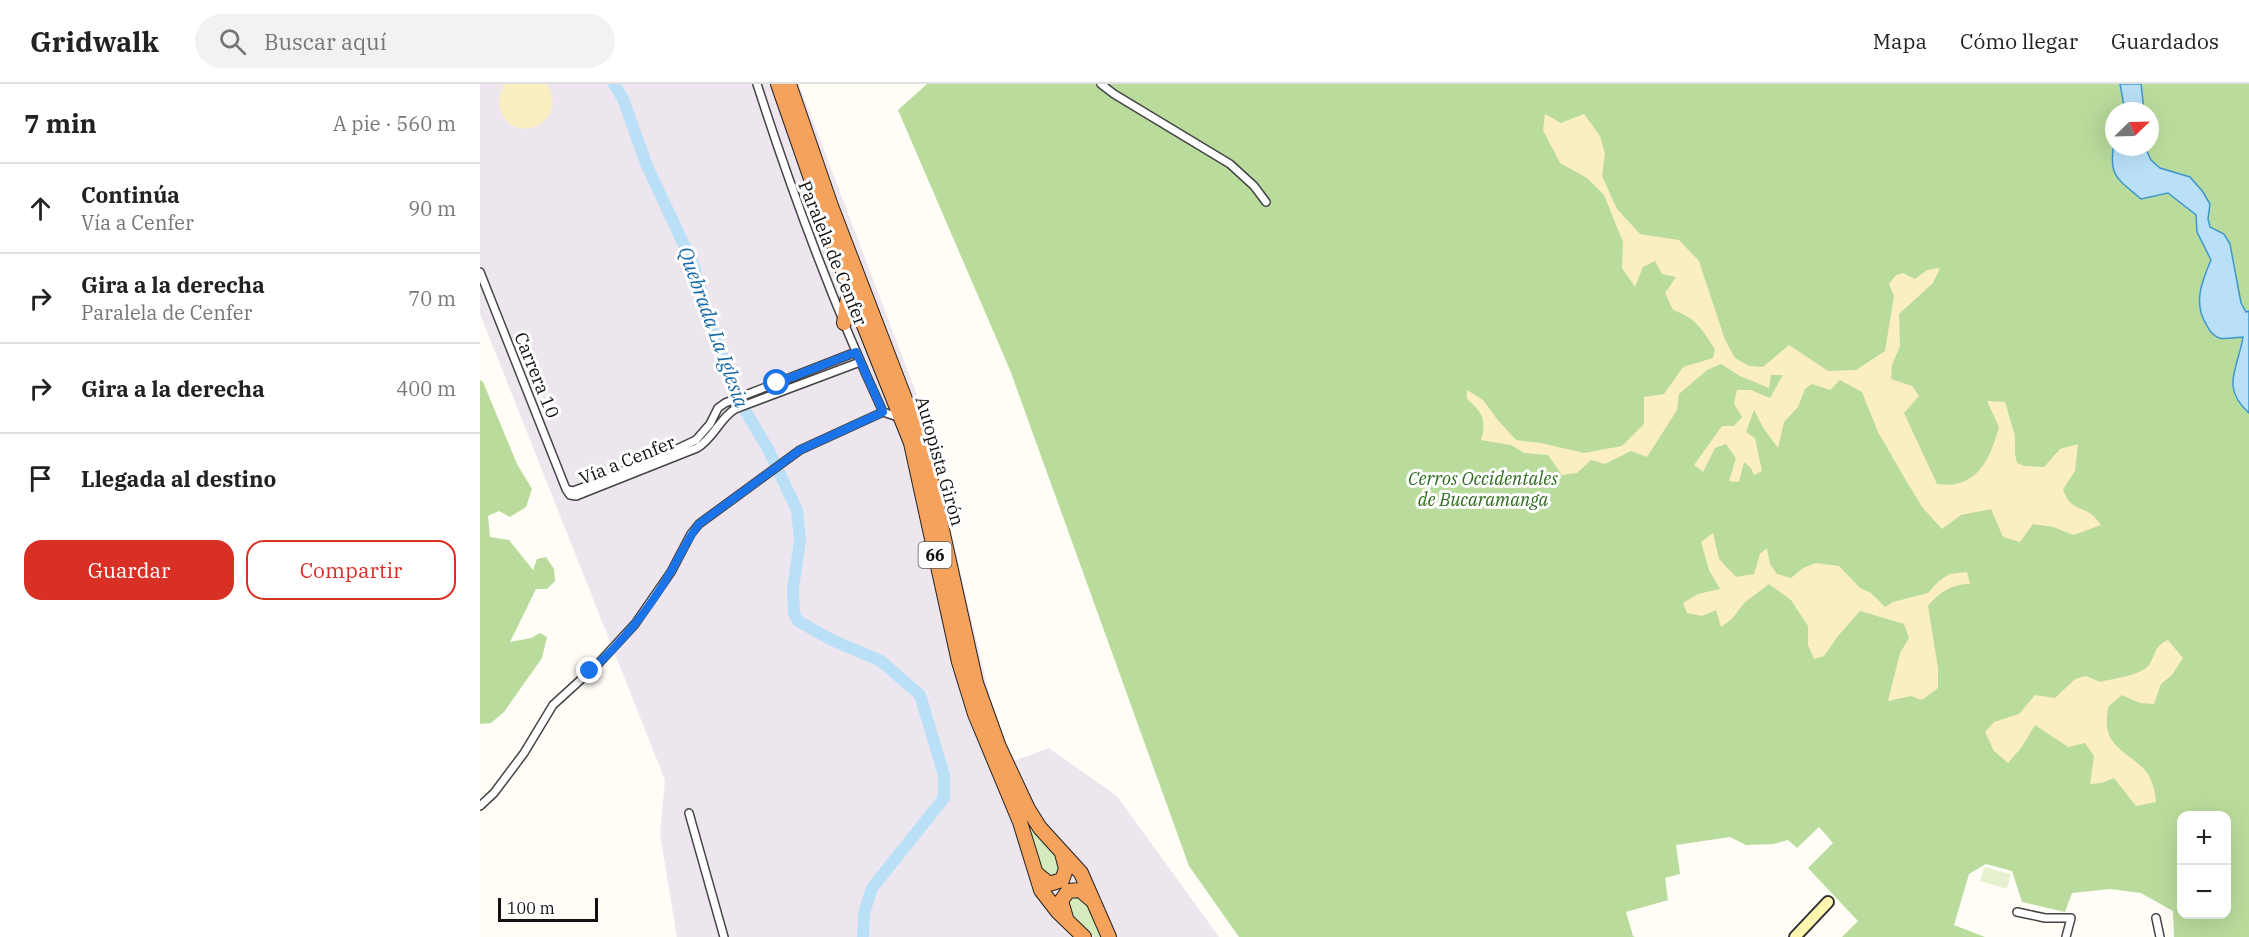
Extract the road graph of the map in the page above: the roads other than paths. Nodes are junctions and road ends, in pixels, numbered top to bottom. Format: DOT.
graph roads {
  1 [pos="757,84"];
  2 [pos="778,84"];
  3 [pos="789,84"];
  4 [pos="1101,84"];
  5 [pos="1266,202"];
  6 [pos="480,272"];
  7 [pos="849,288"];
  8 [pos="844,323"];
  9 [pos="856,352"];
  10 [pos="860,362"];
  11 [pos="883,412"];
  12 [pos="901,418"];
  13 [pos="566,489"];
  14 [pos="480,806"];
  15 [pos="688,813"];
  16 [pos="1062,852"];
  17 [pos="1035,872"];
  18 [pos="1828,902"];
  19 [pos="1096,903"];
  20 [pos="2017,912"];
  21 [pos="2156,918"];
  22 [pos="1068,922"];
  23 [pos="724,937"];
  24 [pos="1084,937"];
  25 [pos="1109,937"];
  26 [pos="1795,937"];
  27 [pos="2066,937"];
  28 [pos="2160,937"];
  1 -- 8 [label="street, Paralela de Cenfer"];
  2 -- 7 [label="highway, Autopista Girón / 66"];
  3 -- 16 [label="highway, Autopista Girón / 66"];
  4 -- 5 [label="street"];
  6 -- 13 [label="street, Carrera 10"];
  7 -- 8 [label="highway"];
  7 -- 12 [label="highway, Autopista Girón / 66"];
  8 -- 9 [label="street, Paralela de Cenfer"];
  9 -- 10 [label="street, Paralela de Cenfer"];
  9 -- 13 [label="street, Vía a Cenfer"];
  10 -- 11 [label="street, Paralela de Cenfer"];
  10 -- 13 [label="street, Vía a Cenfer"];
  11 -- 12 [label="street"];
  11 -- 14 [label="street"];
  12 -- 17 [label="highway, Autopista Girón / 66"];
  15 -- 23 [label="street"];
  16 -- 17 [label="highway"];
  16 -- 19 [label="highway, Autopista Girón / 66"];
  17 -- 22 [label="highway, Autopista Girón / 66"];
  18 -- 26 [label="street"];
  19 -- 22 [label="highway"];
  19 -- 25 [label="highway, Autopista Girón / 66"];
  20 -- 27 [label="street"];
  21 -- 28 [label="street"];
  22 -- 24 [label="highway, Autopista Girón / 66"];
}
